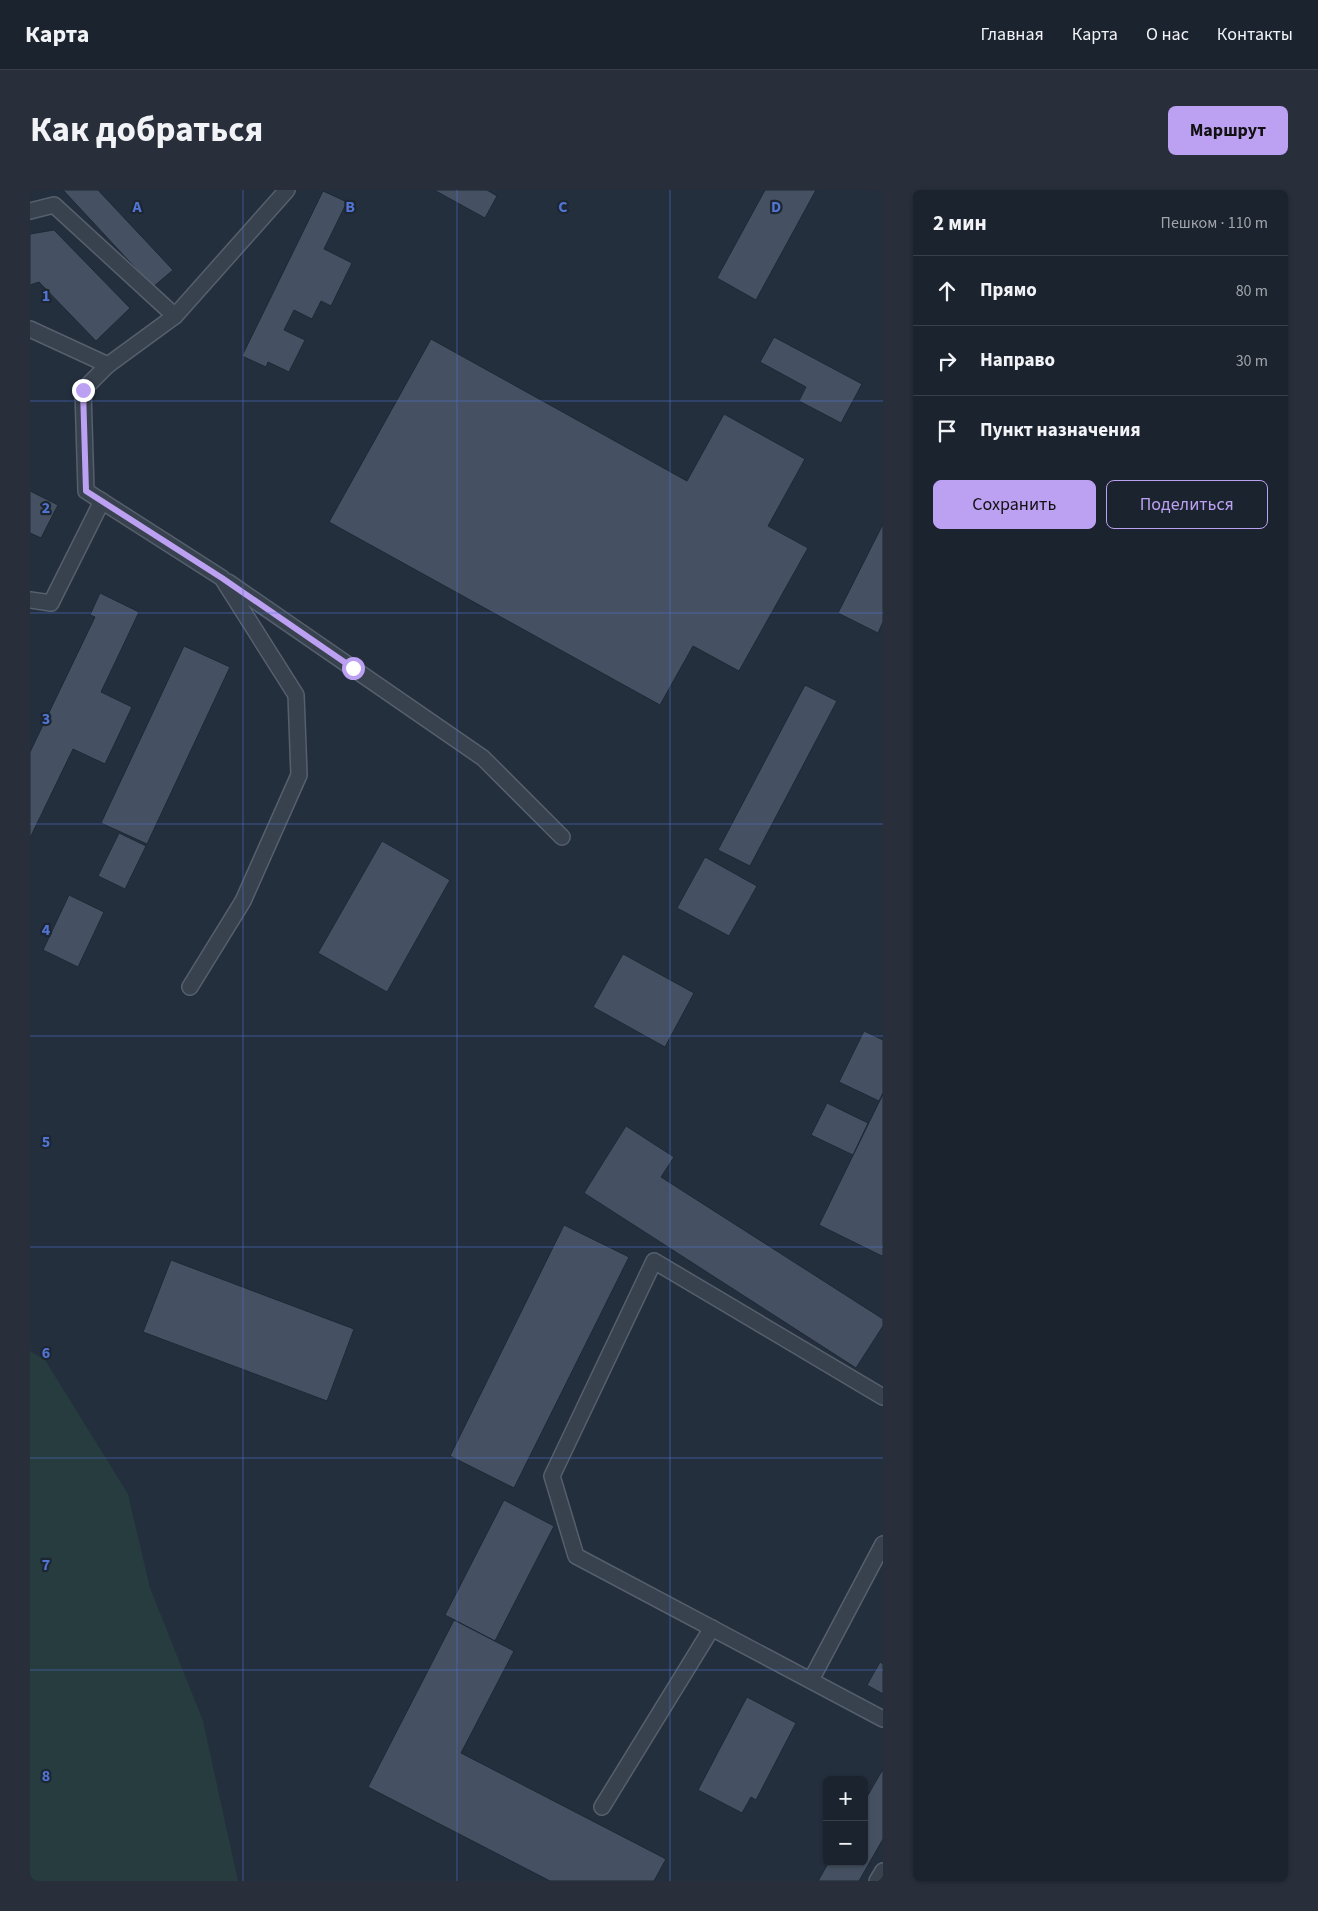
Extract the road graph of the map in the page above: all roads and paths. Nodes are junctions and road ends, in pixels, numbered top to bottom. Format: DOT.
graph roads {
  1 [pos="287,190"];
  2 [pos="30,211"];
  3 [pos="175,316"];
  4 [pos="30,329"];
  5 [pos="108,365"];
  6 [pos="102,501"];
  7 [pos="222,578"];
  8 [pos="30,600"];
  9 [pos="562,837"];
  10 [pos="190,987"];
  11 [pos="883,1397"];
  12 [pos="883,1544"];
  13 [pos="712,1628"];
  14 [pos="811,1680"];
  15 [pos="883,1719"];
  16 [pos="602,1807"];
  17 [pos="883,1871"];
  18 [pos="877,1881"];
  1 -- 3 [label="lane"];
  2 -- 3 [label="lane"];
  3 -- 5 [label="lane"];
  4 -- 5 [label="lane"];
  5 -- 6 [label="lane"];
  6 -- 7 [label="lane"];
  6 -- 8 [label="lane"];
  7 -- 9 [label="lane"];
  7 -- 10 [label="lane"];
  11 -- 13 [label="lane"];
  12 -- 14 [label="lane"];
  13 -- 14 [label="lane"];
  13 -- 16 [label="lane"];
  14 -- 15 [label="lane"];
  17 -- 18 [label="lane"];
}
